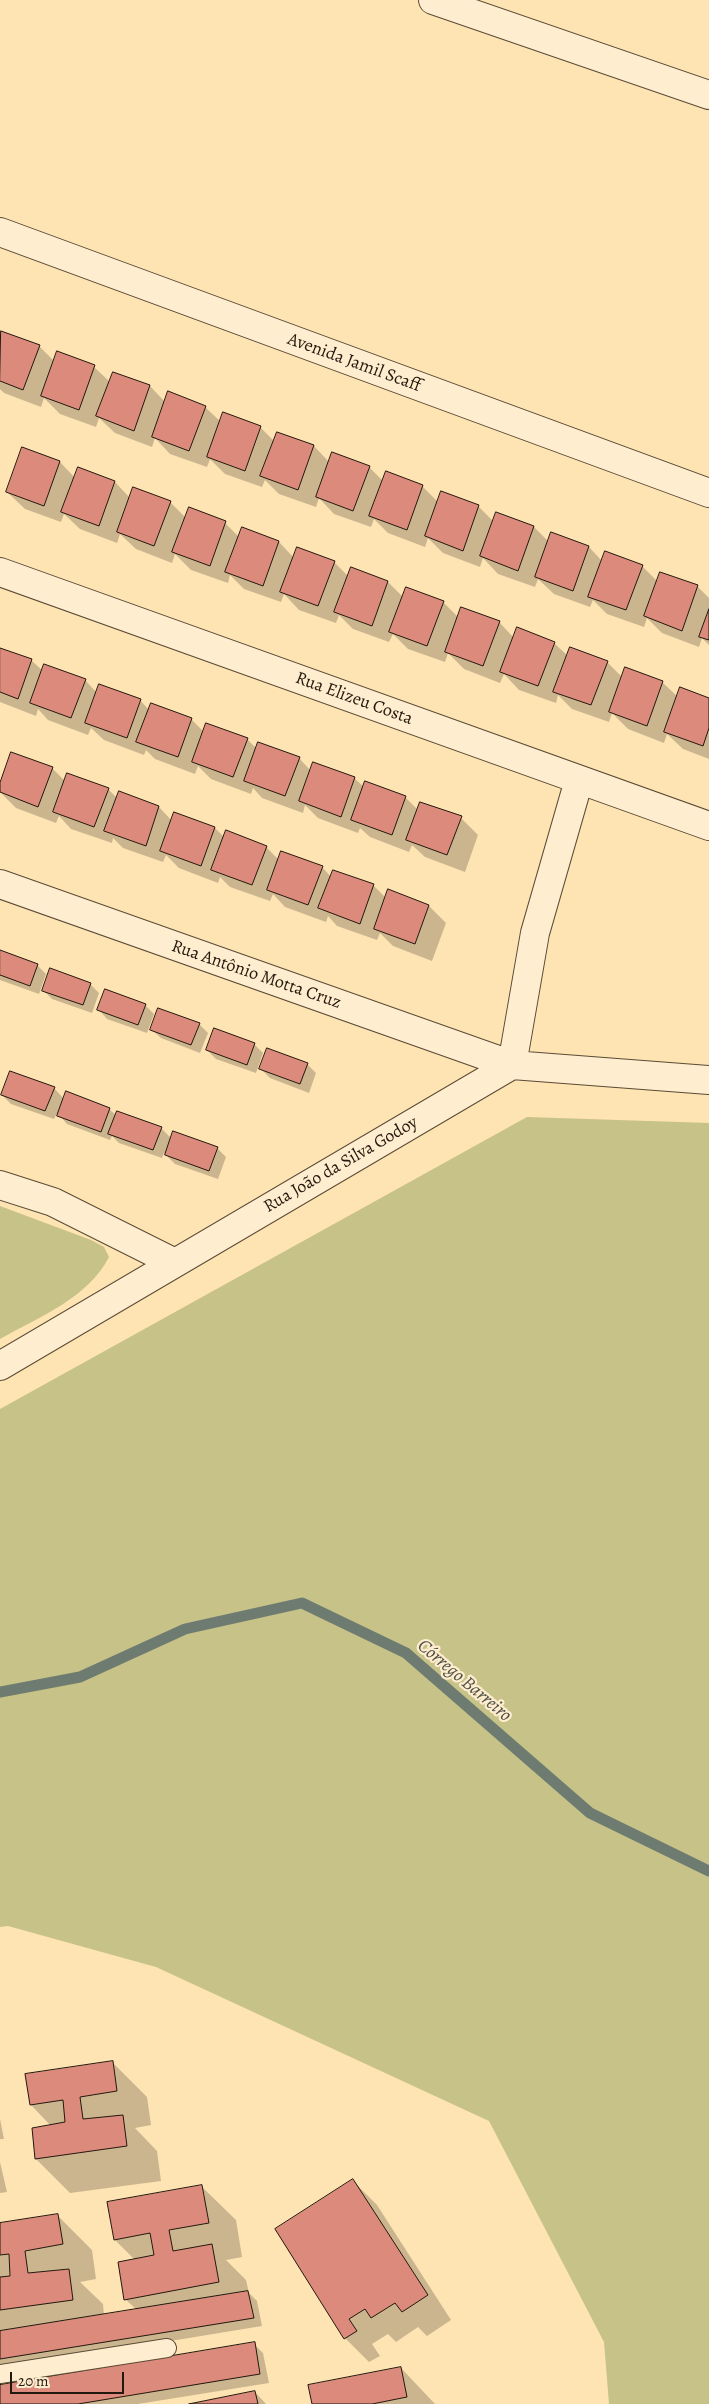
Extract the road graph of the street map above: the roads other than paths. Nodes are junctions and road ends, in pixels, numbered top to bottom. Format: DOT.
graph roads {
  1 [pos="433,0"];
  2 [pos="709,96"];
  3 [pos="0,232"];
  4 [pos="709,493"];
  5 [pos="0,572"];
  6 [pos="579,780"];
  7 [pos="709,826"];
  8 [pos="0,884"];
  9 [pos="512,1065"];
  10 [pos="709,1080"];
  11 [pos="0,1185"];
  12 [pos="175,1263"];
  13 [pos="0,1366"];
  14 [pos="166,2348"];
  15 [pos="0,2374"];
  1 -- 2 [label="street"];
  3 -- 4 [label="street, Avenida Jamil Scaff"];
  5 -- 6 [label="street, Rua Elizeu Costa"];
  6 -- 7 [label="street, Rua Elizeu Costa"];
  6 -- 9 [label="street"];
  8 -- 9 [label="street, Rua Antônio Motta Cruz"];
  9 -- 10 [label="street"];
  9 -- 12 [label="street, Rua João da Silva Godoy"];
  11 -- 12 [label="street"];
  12 -- 13 [label="street, Rua João da Silva Godoy"];
  14 -- 15 [label="lane"];
}
